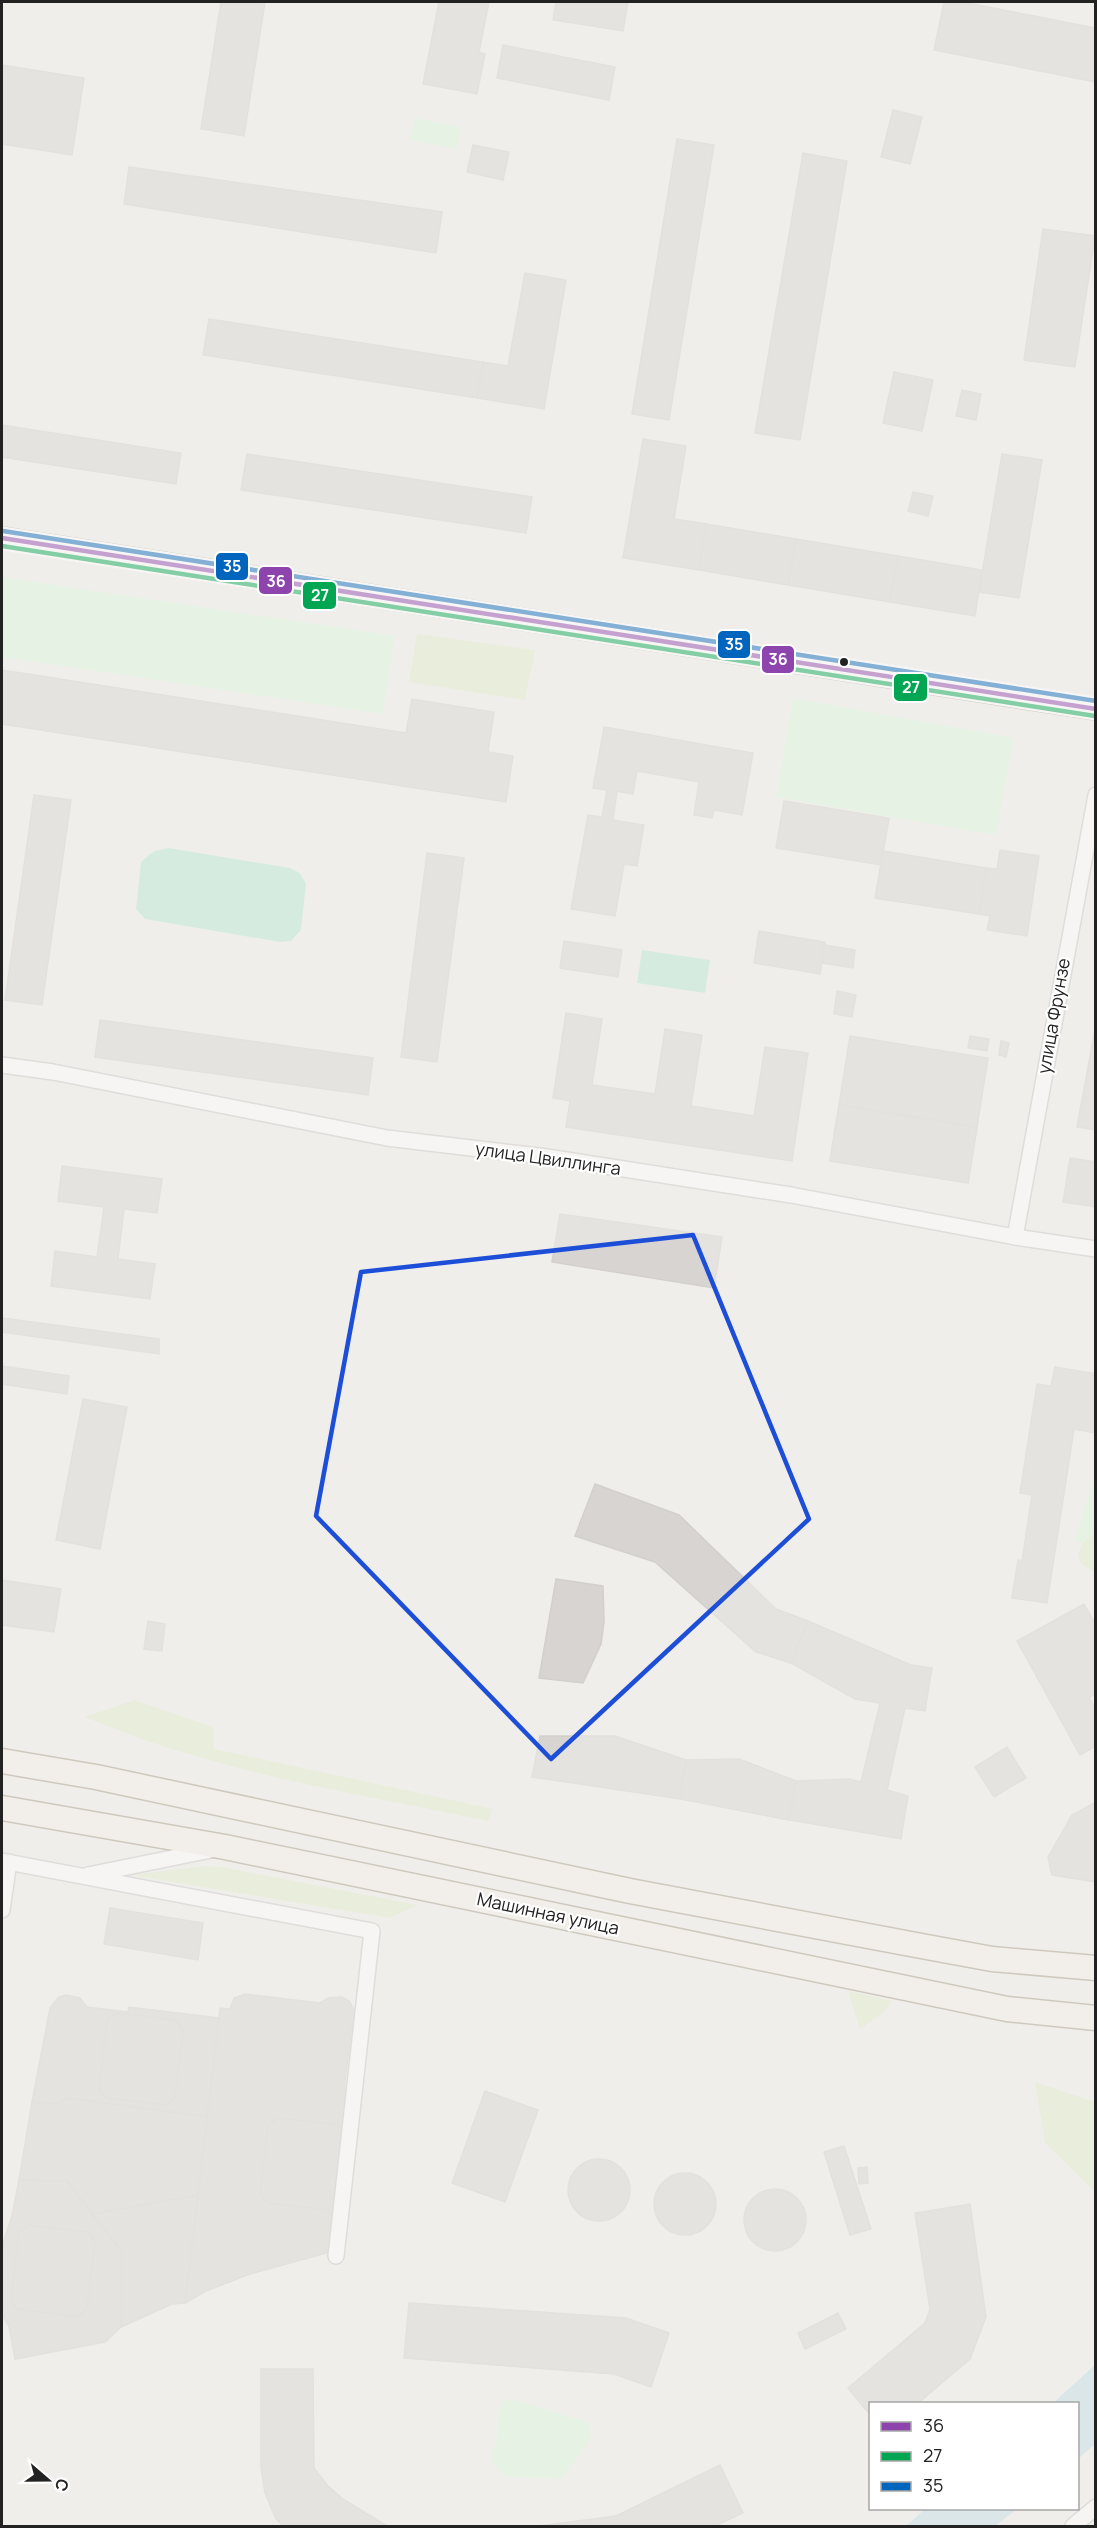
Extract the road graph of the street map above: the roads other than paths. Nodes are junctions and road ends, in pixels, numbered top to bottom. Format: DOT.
graph roads {
  1 [pos="2,538"];
  2 [pos="1095,709"];
  3 [pos="1095,795"];
  4 [pos="2,1065"];
  5 [pos="1015,1237"];
  6 [pos="1095,1249"];
  7 [pos="2,1761"];
  8 [pos="2,1808"];
  9 [pos="225,1847"];
  10 [pos="5,1862"];
  11 [pos="79,1876"];
  12 [pos="2,1910"];
  13 [pos="1095,1968"];
  14 [pos="1095,2018"];
  15 [pos="336,2256"];
  16 [pos="1095,2507"];
  17 [pos="1073,2526"];
  1 -- 2 [label="main road"];
  3 -- 5 [label="street, улица Фрунзе"];
  4 -- 5 [label="street, улица Цвиллинга"];
  5 -- 6 [label="street, улица Цвиллинга"];
  7 -- 13 [label="main road"];
  8 -- 9 [label="main road, Машинная улица"];
  9 -- 11 [label="street"];
  9 -- 14 [label="main road, Машинная улица"];
  10 -- 11 [label="street"];
  10 -- 12 [label="street"];
  11 -- 15 [label="street"];
  16 -- 17 [label="street"];
}
